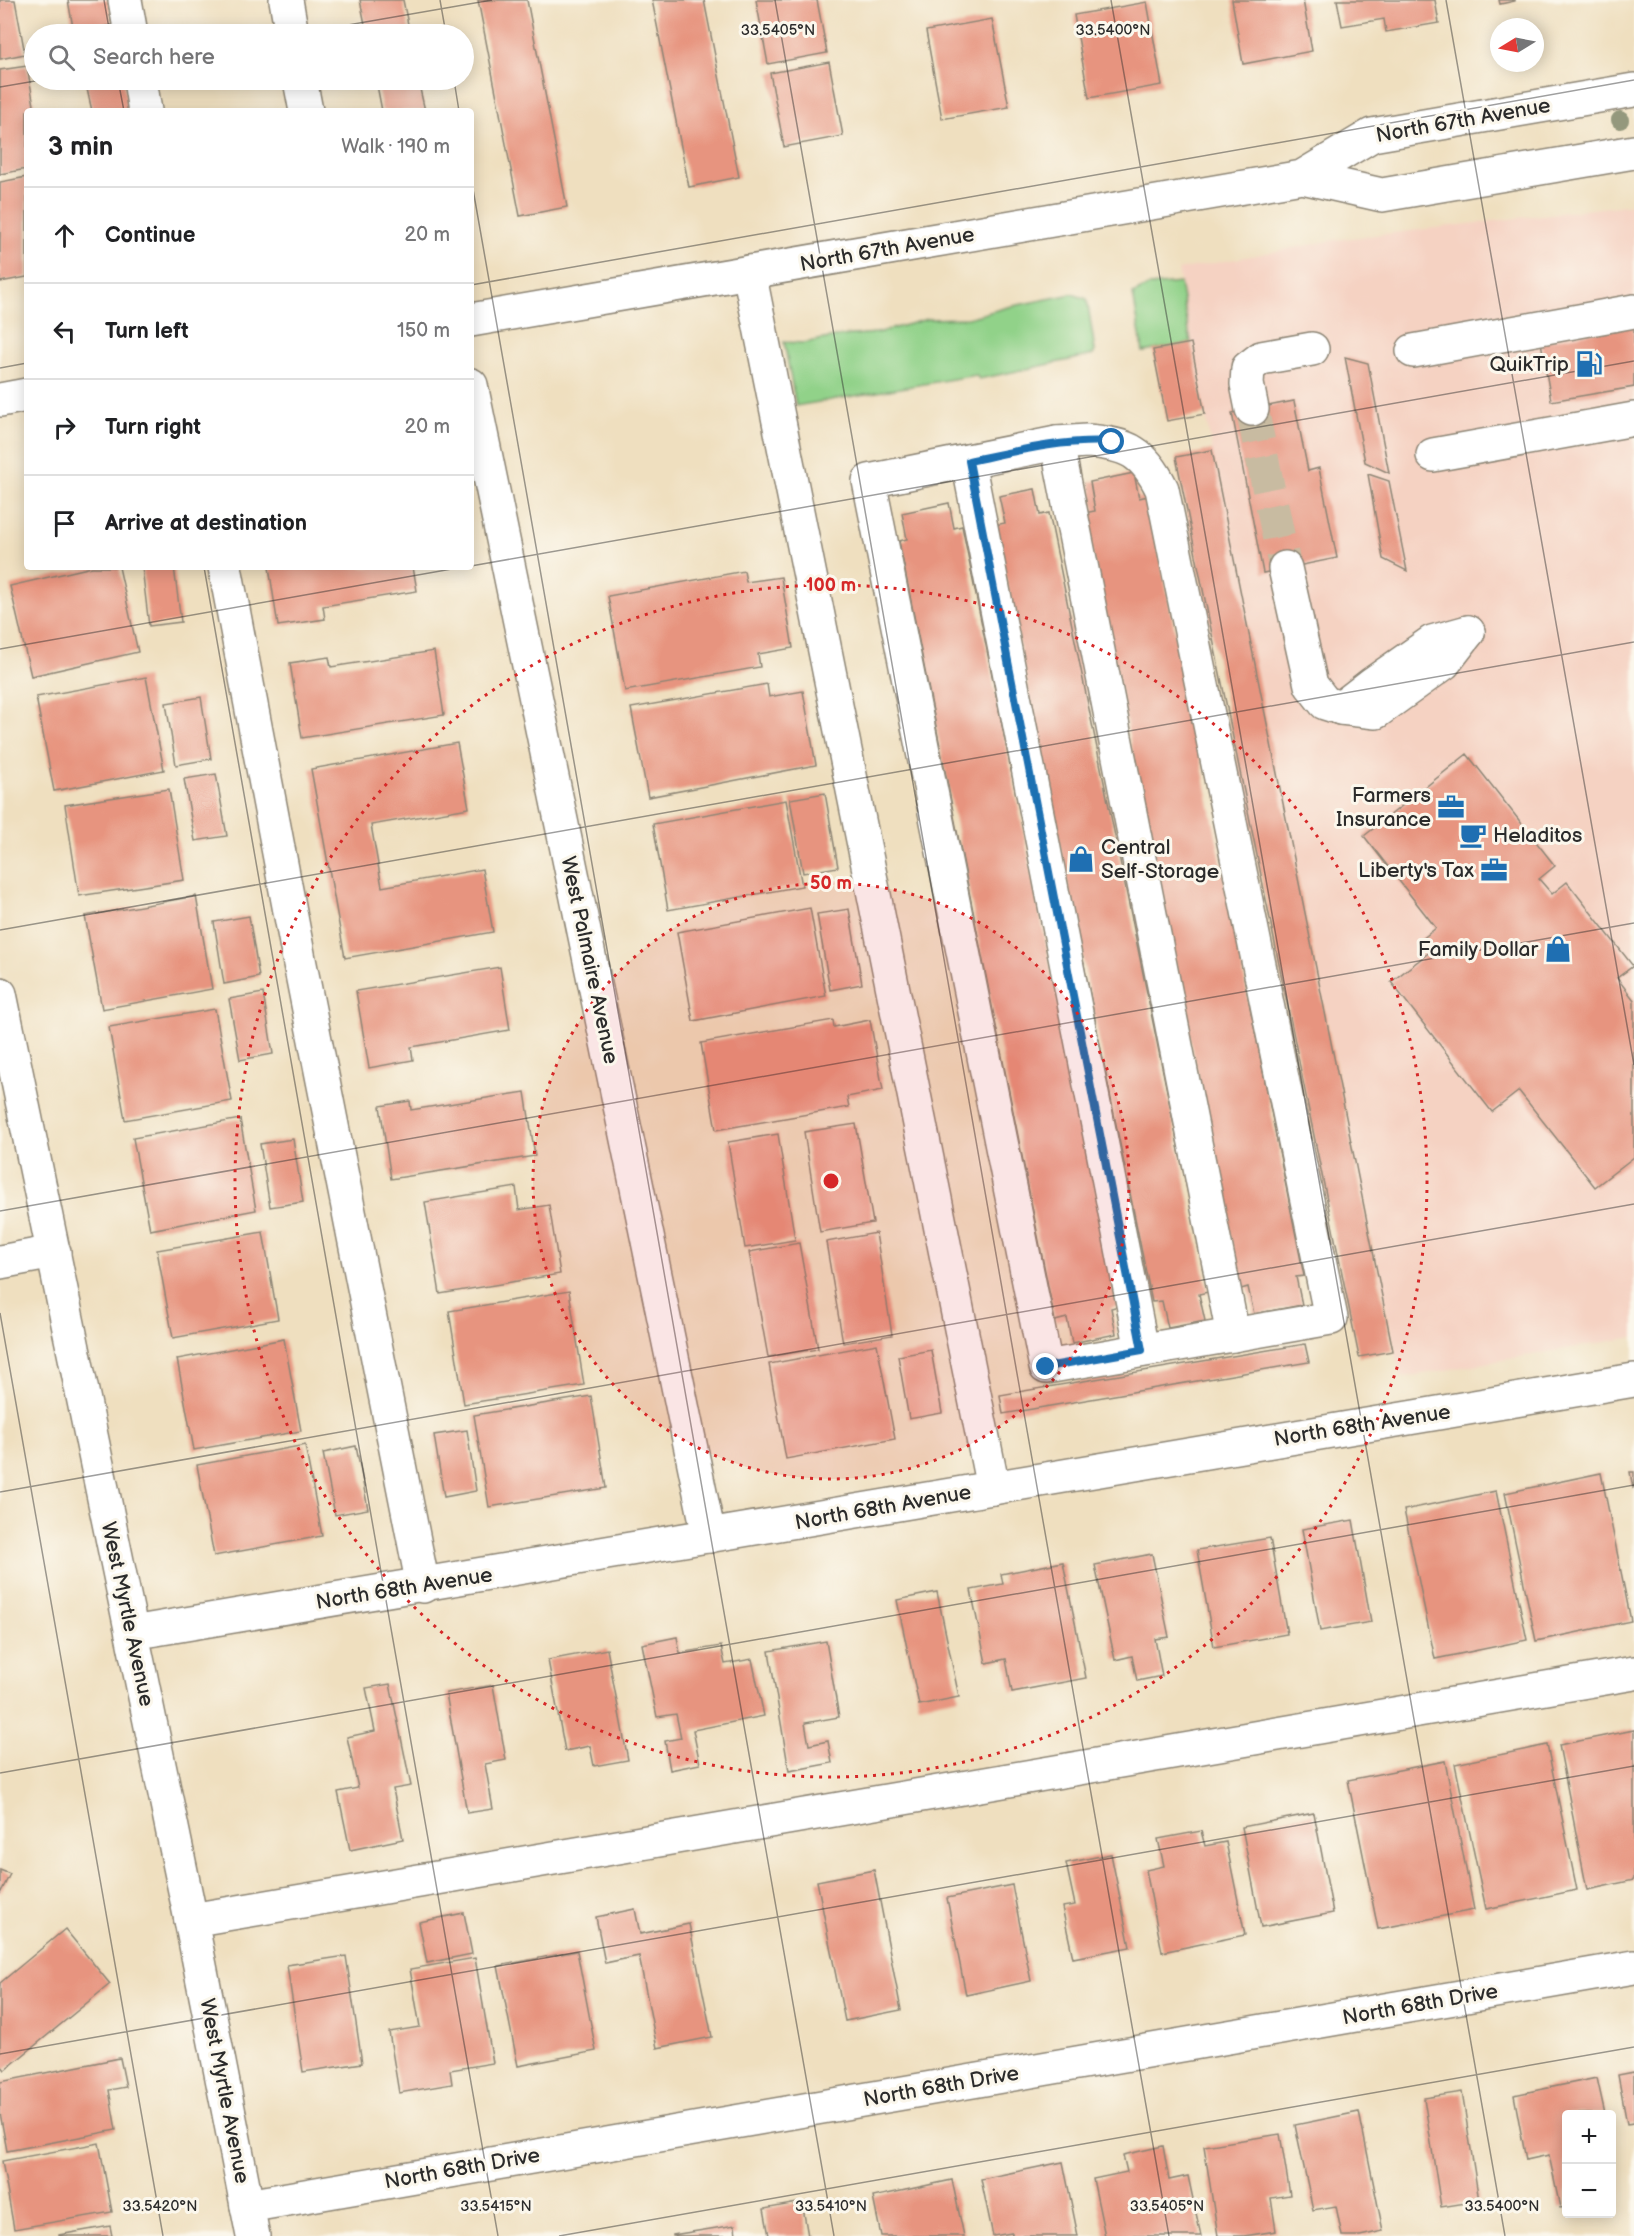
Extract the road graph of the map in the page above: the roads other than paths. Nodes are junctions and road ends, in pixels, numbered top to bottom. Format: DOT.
graph roads {
  1 [pos="125,0"];
  2 [pos="285,0"];
  3 [pos="129,24"];
  4 [pos="290,24"];
  5 [pos="142,90"];
  6 [pos="302,90"];
  7 [pos="1634,90"];
  8 [pos="145,108"];
  9 [pos="305,108"];
  10 [pos="1634,152"];
  11 [pos="1302,177"];
  12 [pos="749,272"];
  13 [pos="1634,311"];
  14 [pos="474,319"];
  15 [pos="1312,349"];
  16 [pos="1413,351"];
  17 [pos="24,396"];
  18 [pos="0,400"];
  19 [pos="474,400"];
  20 [pos="1252,409"];
  21 [pos="1634,419"];
  22 [pos="1057,443"];
  23 [pos="1433,455"];
  24 [pos="969,461"];
  25 [pos="1285,568"];
  26 [pos="226,570"];
  27 [pos="1468,632"];
  28 [pos="0,994"];
  29 [pos="54,1252"];
  30 [pos="0,1262"];
  31 [pos="1233,1335"];
  32 [pos="1142,1350"];
  33 [pos="1634,1380"];
  34 [pos="993,1488"];
  35 [pos="709,1536"];
  36 [pos="423,1586"];
  37 [pos="132,1633"];
  38 [pos="1634,1673"];
  39 [pos="191,1920"];
  40 [pos="1634,1967"];
  41 [pos="250,2221"];
  1 -- 3 [label="street"];
  2 -- 4 [label="street"];
  5 -- 8 [label="street"];
  6 -- 9 [label="street"];
  7 -- 11 [label="street, North 67th Avenue"];
  10 -- 11 [label="street, North 67th Avenue"];
  11 -- 12 [label="street, North 67th Avenue"];
  12 -- 14 [label="street, North 67th Avenue"];
  12 -- 34 [label="street"];
  13 -- 16 [label="street"];
  15 -- 20 [label="street"];
  17 -- 18 [label="street"];
  19 -- 35 [label="street, West Palmaire Avenue"];
  21 -- 23 [label="street"];
  22 -- 24 [label="street"];
  22 -- 31 [label="street"];
  22 -- 31 [label="street"];
  24 -- 32 [label="street"];
  24 -- 32 [label="street"];
  25 -- 27 [label="street"];
  26 -- 36 [label="street"];
  28 -- 29 [label="street, West Myrtle Avenue"];
  29 -- 30 [label="street"];
  29 -- 37 [label="street, West Myrtle Avenue"];
  31 -- 32 [label="street"];
  33 -- 34 [label="street, North 68th Avenue"];
  34 -- 35 [label="street, North 68th Avenue"];
  35 -- 36 [label="street, North 68th Avenue"];
  36 -- 37 [label="street, North 68th Avenue"];
  37 -- 39 [label="street, West Myrtle Avenue"];
  38 -- 39 [label="street"];
  39 -- 41 [label="street, West Myrtle Avenue"];
  40 -- 41 [label="street, North 68th Drive"];
}
